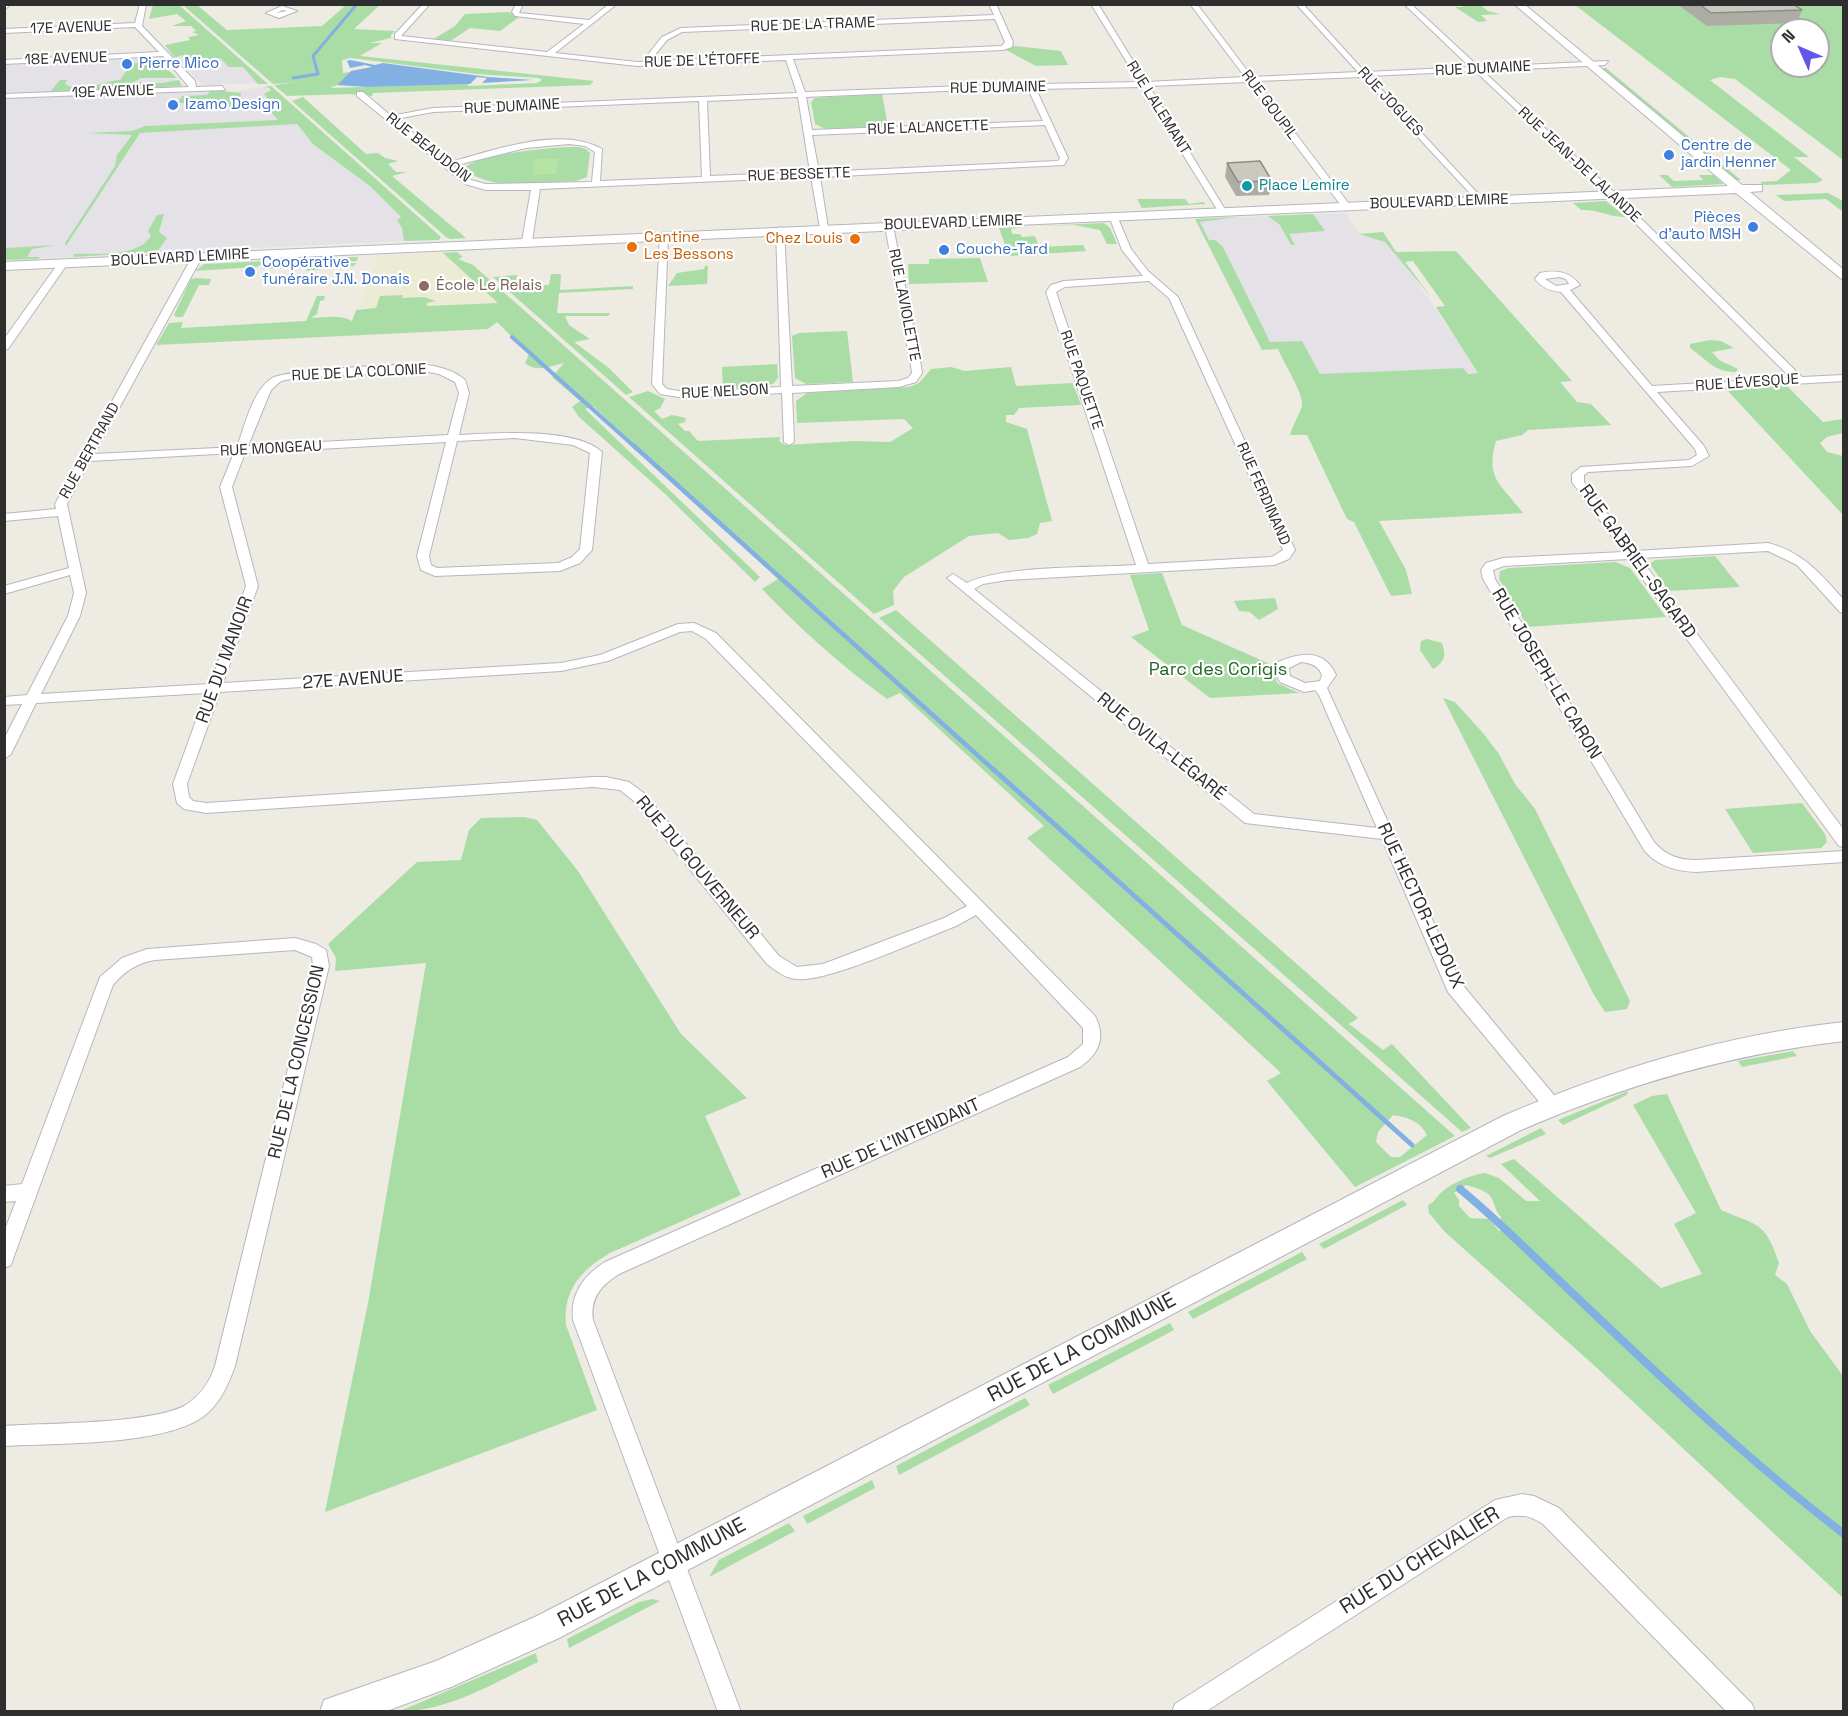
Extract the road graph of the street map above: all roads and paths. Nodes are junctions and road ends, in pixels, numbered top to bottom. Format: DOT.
graph roads {
  1 [pos="143,4"];
  2 [pos="427,4"];
  3 [pos="520,4"];
  4 [pos="614,4"];
  5 [pos="992,4"];
  6 [pos="1094,4"];
  7 [pos="1192,4"];
  8 [pos="1299,4"];
  9 [pos="1407,4"];
  10 [pos="1518,4"];
  11 [pos="1532,4"];
  12 [pos="998,17"];
  13 [pos="590,22"];
  14 [pos="138,25"];
  15 [pos="4,31"];
  16 [pos="163,54"];
  17 [pos="548,55"];
  18 [pos="789,58"];
  19 [pos="4,62"];
  20 [pos="1605,63"];
  21 [pos="644,64"];
  22 [pos="1592,64"];
  23 [pos="1476,69"];
  24 [pos="1364,74"];
  25 [pos="1250,79"];
  26 [pos="1143,84"];
  27 [pos="1031,87"];
  28 [pos="222,88"];
  29 [pos="193,89"];
  30 [pos="360,94"];
  31 [pos="801,94"];
  32 [pos="4,96"];
  33 [pos="703,98"];
  34 [pos="391,118"];
  35 [pos="1047,123"];
  36 [pos="808,133"];
  37 [pos="1699,140"];
  38 [pos="447,165"];
  39 [pos="815,175"];
  40 [pos="1743,175"];
  41 [pos="706,179"];
  42 [pos="596,184"];
  43 [pos="537,187"];
  44 [pos="1758,188"];
  45 [pos="1740,189"];
  46 [pos="1611,195"];
  47 [pos="1479,200"];
  48 [pos="1346,206"];
  49 [pos="1222,211"];
  50 [pos="1113,216"];
  51 [pos="889,226"];
  52 [pos="824,228"];
  53 [pos="780,230"];
  54 [pos="664,235"];
  55 [pos="527,241"];
  56 [pos="197,257"];
  57 [pos="1844,260"];
  58 [pos="63,263"];
  59 [pos="4,266"];
  60 [pos="1844,277"];
  61 [pos="1150,278"];
  62 [pos="1564,289"];
  63 [pos="4,347"];
  64 [pos="1844,378"];
  65 [pos="1800,380"];
  66 [pos="910,381"];
  67 [pos="1650,389"];
  68 [pos="787,390"];
  69 [pos="453,438"];
  70 [pos="789,442"];
  71 [pos="239,451"];
  72 [pos="88,458"];
  73 [pos="62,512"];
  74 [pos="4,518"];
  75 [pos="1631,554"];
  76 [pos="1143,567"];
  77 [pos="75,570"];
  78 [pos="953,578"];
  79 [pos="966,588"];
  80 [pos="4,590"];
  81 [pos="1844,609"];
  82 [pos="694,627"];
  83 [pos="1319,687"];
  84 [pos="214,688"];
  85 [pos="33,699"];
  86 [pos="4,701"];
  87 [pos="4,754"];
  88 [pos="182,799"];
  89 [pos="1386,834"];
  90 [pos="1844,842"];
  91 [pos="1844,856"];
  92 [pos="978,907"];
  93 [pos="1844,1031"];
  94 [pos="1552,1105"];
  95 [pos="30,1192"];
  96 [pos="4,1194"];
  97 [pos="4,1259"];
  98 [pos="4,1436"];
  99 [pos="674,1562"];
  100 [pos="336,1712"];
  101 [pos="730,1712"];
  102 [pos="1183,1712"];
  103 [pos="1744,1712"];
  1 -- 14 [label="street"];
  2 -- 17 [label="street, RUE DE L'ÉTOFFE"];
  3 -- 13 [label="street"];
  4 -- 13 [label="street"];
  5 -- 12 [label="street, RUE DE L'ÉTOFFE"];
  6 -- 26 [label="street, RUE LALEMANT"];
  7 -- 25 [label="street, RUE GOUPIL"];
  8 -- 24 [label="street, RUE JOGUES"];
  9 -- 23 [label="street, RUE JEAN-DE LALANDE"];
  10 -- 22 [label="main road"];
  11 -- 20 [label="main road"];
  12 -- 18 [label="street, RUE DE L'ÉTOFFE"];
  12 -- 21 [label="street, RUE DE LA TRAME"];
  13 -- 17 [label="street"];
  14 -- 15 [label="street, 17E AVENUE"];
  14 -- 16 [label="street"];
  16 -- 19 [label="street, 18E AVENUE"];
  16 -- 29 [label="street"];
  17 -- 21 [label="street, RUE DE L'ÉTOFFE"];
  18 -- 21 [label="street, RUE DE L'ÉTOFFE"];
  18 -- 31 [label="street"];
  20 -- 22 [label="street, RUE DUMAINE"];
  20 -- 37 [label="main road"];
  22 -- 23 [label="street, RUE DUMAINE"];
  22 -- 45 [label="main road"];
  23 -- 24 [label="street, RUE DUMAINE"];
  23 -- 46 [label="street, RUE JEAN-DE LALANDE"];
  24 -- 25 [label="street, RUE DUMAINE"];
  24 -- 47 [label="street, RUE JOGUES"];
  25 -- 26 [label="street, RUE DUMAINE"];
  25 -- 48 [label="street, RUE GOUPIL"];
  26 -- 27 [label="street, RUE DUMAINE"];
  26 -- 49 [label="street, RUE LALEMANT"];
  27 -- 31 [label="street, RUE DUMAINE"];
  27 -- 35 [label="street"];
  28 -- 29 [label="street, 19E AVENUE"];
  29 -- 32 [label="street, 19E AVENUE"];
  30 -- 34 [label="street, RUE BEAUDOIN"];
  31 -- 33 [label="street, RUE DUMAINE"];
  31 -- 36 [label="street"];
  33 -- 34 [label="street, RUE DUMAINE"];
  33 -- 41 [label="street"];
  34 -- 38 [label="street, RUE BEAUDOIN"];
  35 -- 36 [label="street, RUE LALANCETTE"];
  35 -- 39 [label="street, RUE BESSETTE"];
  36 -- 39 [label="street"];
  38 -- 42 [label="street"];
  38 -- 43 [label="street, RUE BEAUDOIN"];
  39 -- 41 [label="street, RUE BESSETTE"];
  39 -- 52 [label="street"];
  40 -- 44 [label="main road"];
  41 -- 42 [label="street, RUE BESSETTE"];
  42 -- 43 [label="street, RUE BESSETTE"];
  43 -- 55 [label="street"];
  44 -- 45 [label="main road, BOULEVARD LEMIRE"];
  44 -- 57 [label="main road"];
  45 -- 46 [label="main road, BOULEVARD LEMIRE"];
  45 -- 60 [label="main road"];
  46 -- 47 [label="main road, BOULEVARD LEMIRE"];
  46 -- 65 [label="street, RUE JEAN-DE LALANDE"];
  47 -- 48 [label="main road, BOULEVARD LEMIRE"];
  48 -- 49 [label="main road, BOULEVARD LEMIRE"];
  49 -- 50 [label="main road, BOULEVARD LEMIRE"];
  50 -- 51 [label="main road, BOULEVARD LEMIRE"];
  50 -- 61 [label="street, RUE FERDINAND"];
  51 -- 52 [label="main road, BOULEVARD LEMIRE"];
  51 -- 66 [label="street, RUE LAVIOLETTE"];
  52 -- 53 [label="main road, BOULEVARD LEMIRE"];
  53 -- 54 [label="main road, BOULEVARD LEMIRE"];
  53 -- 68 [label="street"];
  54 -- 55 [label="main road, BOULEVARD LEMIRE"];
  54 -- 68 [label="street, RUE NELSON"];
  55 -- 56 [label="main road, BOULEVARD LEMIRE"];
  56 -- 58 [label="main road, BOULEVARD LEMIRE"];
  56 -- 72 [label="street, RUE BERTRAND"];
  58 -- 59 [label="main road, BOULEVARD LEMIRE"];
  58 -- 63 [label="street"];
  61 -- 76 [label="street, RUE PAQUETTE"];
  61 -- 76 [label="street, RUE FERDINAND"];
  62 -- 67 [label="street, RUE GABRIEL-SAGARD"];
  64 -- 65 [label="street, RUE LÉVESQUE"];
  65 -- 67 [label="street, RUE LÉVESQUE"];
  66 -- 68 [label="street, RUE NELSON"];
  67 -- 75 [label="street, RUE GABRIEL-SAGARD"];
  68 -- 70 [label="street"];
  69 -- 69 [label="street"];
  69 -- 71 [label="street, RUE MONGEAU"];
  69 -- 71 [label="street, RUE DE LA COLONIE"];
  71 -- 72 [label="street, RUE MONGEAU"];
  71 -- 84 [label="street, RUE DU MANOIR"];
  72 -- 73 [label="street, RUE BERTRAND"];
  73 -- 74 [label="street"];
  73 -- 77 [label="street, RUE BERTRAND"];
  75 -- 81 [label="street, RUE JOSEPH-LE CARON"];
  75 -- 90 [label="street, RUE GABRIEL-SAGARD"];
  75 -- 91 [label="street, RUE JOSEPH-LE CARON"];
  76 -- 79 [label="street, RUE FERDINAND"];
  77 -- 80 [label="street"];
  77 -- 85 [label="street, RUE BERTRAND"];
  78 -- 79 [label="street, RUE OVILA-LÉGARÉ"];
  79 -- 89 [label="street, RUE OVILA-LÉGARÉ"];
  82 -- 84 [label="street, 27E AVENUE"];
  82 -- 92 [label="street, RUE DE L'INTENDANT"];
  83 -- 89 [label="street, RUE HECTOR-LEDOUX"];
  84 -- 85 [label="street, 27E AVENUE"];
  84 -- 88 [label="street, RUE DU MANOIR"];
  85 -- 86 [label="street, 27E AVENUE"];
  85 -- 87 [label="street, RUE BERTRAND"];
  88 -- 92 [label="street, RUE DU GOUVERNEUR"];
  89 -- 94 [label="street, RUE HECTOR-LEDOUX"];
  92 -- 99 [label="street, RUE DE L'INTENDANT"];
  93 -- 94 [label="main road, RUE DE LA COMMUNE"];
  94 -- 99 [label="main road, RUE DE LA COMMUNE"];
  95 -- 96 [label="street"];
  95 -- 97 [label="street, RUE DE LA CONCESSION"];
  95 -- 98 [label="street, RUE DE LA CONCESSION"];
  99 -- 100 [label="main road, RUE DE LA COMMUNE"];
  99 -- 101 [label="street, RUE DE L'INTENDANT"];
  102 -- 103 [label="street, RUE DU CHEVALIER"];
}
